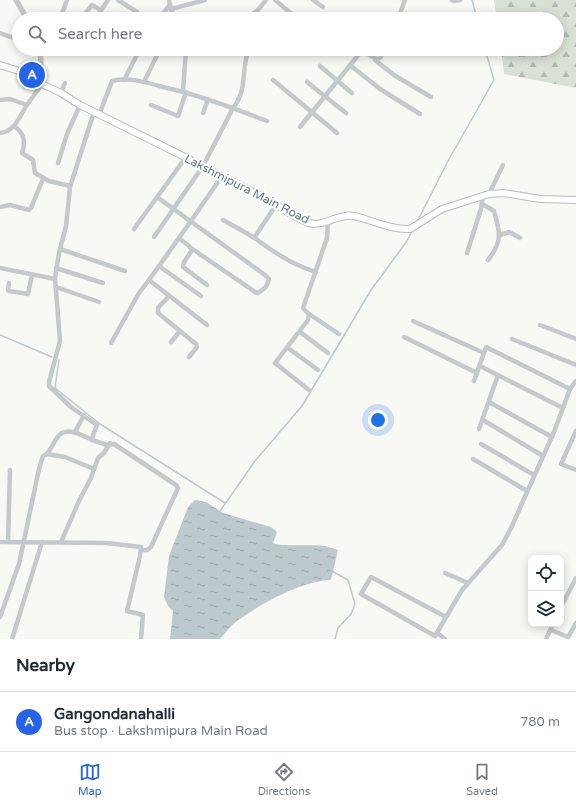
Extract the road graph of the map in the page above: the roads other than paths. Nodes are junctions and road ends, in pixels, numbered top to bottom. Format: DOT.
graph roads {
  1 [pos="10,0"];
  2 [pos="67,0"];
  3 [pos="108,0"];
  4 [pos="118,0"];
  5 [pos="205,0"];
  6 [pos="266,0"];
  7 [pos="275,0"];
  8 [pos="313,0"];
  9 [pos="405,0"];
  10 [pos="452,0"];
  11 [pos="460,0"];
  12 [pos="17,1"];
  13 [pos="170,5"];
  14 [pos="323,7"];
  15 [pos="101,10"];
  16 [pos="23,12"];
  17 [pos="62,12"];
  18 [pos="86,12"];
  19 [pos="137,12"];
  20 [pos="255,12"];
  21 [pos="290,12"];
  22 [pos="401,12"];
  23 [pos="0,33"];
  24 [pos="12,37"];
  25 [pos="40,56"];
  26 [pos="136,56"];
  27 [pos="157,56"];
  28 [pos="186,56"];
  29 [pos="247,56"];
  30 [pos="357,56"];
  31 [pos="369,56"];
  32 [pos="382,56"];
  33 [pos="375,60"];
  34 [pos="0,65"];
  35 [pos="350,65"];
  36 [pos="320,66"];
  37 [pos="124,80"];
  38 [pos="273,80"];
  39 [pos="337,81"];
  40 [pos="144,82"];
  41 [pos="307,82"];
  42 [pos="41,83"];
  43 [pos="65,83"];
  44 [pos="184,92"];
  45 [pos="61,93"];
  46 [pos="352,93"];
  47 [pos="325,96"];
  48 [pos="431,97"];
  49 [pos="208,99"];
  50 [pos="0,100"];
  51 [pos="27,105"];
  52 [pos="80,105"];
  53 [pos="151,105"];
  54 [pos="233,108"];
  55 [pos="312,112"];
  56 [pos="96,113"];
  57 [pos="203,113"];
  58 [pos="346,113"];
  59 [pos="420,114"];
  60 [pos="268,121"];
  61 [pos="14,126"];
  62 [pos="300,127"];
  63 [pos="0,133"];
  64 [pos="337,133"];
  65 [pos="186,157"];
  66 [pos="58,163"];
  67 [pos="503,165"];
  68 [pos="203,166"];
  69 [pos="222,176"];
  70 [pos="43,179"];
  71 [pos="70,186"];
  72 [pos="486,195"];
  73 [pos="157,198"];
  74 [pos="576,200"];
  75 [pos="482,204"];
  76 [pos="276,205"];
  77 [pos="0,207"];
  78 [pos="173,209"];
  79 [pos="223,220"];
  80 [pos="191,221"];
  81 [pos="328,221"];
  82 [pos="134,229"];
  83 [pos="500,235"];
  84 [pos="154,237"];
  85 [pos="179,238"];
  86 [pos="254,238"];
  87 [pos="520,238"];
  88 [pos="192,248"];
  89 [pos="60,249"];
  90 [pos="467,253"];
  91 [pos="488,260"];
  92 [pos="159,266"];
  93 [pos="0,268"];
  94 [pos="56,268"];
  95 [pos="125,272"];
  96 [pos="316,272"];
  97 [pos="32,275"];
  98 [pos="55,279"];
  99 [pos="149,280"];
  100 [pos="9,283"];
  101 [pos="103,283"];
  102 [pos="207,285"];
  103 [pos="56,287"];
  104 [pos="169,296"];
  105 [pos="201,296"];
  106 [pos="99,302"];
  107 [pos="310,314"];
  108 [pos="413,321"];
  109 [pos="208,326"];
  110 [pos="540,326"];
  111 [pos="180,331"];
  112 [pos="300,332"];
  113 [pos="339,334"];
  114 [pos="404,337"];
  115 [pos="512,339"];
  116 [pos="576,339"];
  117 [pos="171,342"];
  118 [pos="111,343"];
  119 [pos="288,348"];
  120 [pos="328,353"];
  121 [pos="484,353"];
  122 [pos="189,357"];
  123 [pos="576,365"];
  124 [pos="480,366"];
  125 [pos="318,370"];
  126 [pos="478,373"];
  127 [pos="498,376"];
  128 [pos="474,381"];
  129 [pos="576,381"];
  130 [pos="570,389"];
  131 [pos="309,390"];
  132 [pos="489,402"];
  133 [pos="563,408"];
  134 [pos="84,415"];
  135 [pos="483,420"];
  136 [pos="479,429"];
  137 [pos="576,431"];
  138 [pos="75,432"];
  139 [pos="552,437"];
  140 [pos="92,440"];
  141 [pos="110,443"];
  142 [pos="481,444"];
  143 [pos="47,454"];
  144 [pos="543,456"];
  145 [pos="473,459"];
  146 [pos="94,469"];
  147 [pos="10,470"];
  148 [pos="576,470"];
  149 [pos="534,475"];
  150 [pos="527,491"];
  151 [pos="8,542"];
  152 [pos="23,542"];
  153 [pos="42,542"];
  154 [pos="61,542"];
  155 [pos="1,544"];
  156 [pos="141,550"];
  157 [pos="445,573"];
  158 [pos="576,578"];
  159 [pos="468,583"];
  160 [pos="564,601"];
  161 [pos="0,617"];
  162 [pos="446,617"];
  163 [pos="576,623"];
  164 [pos="552,627"];
  165 [pos="551,630"];
  166 [pos="436,633"];
  167 [pos="12,639"];
  168 [pos="141,639"];
  169 [pos="445,639"];
  170 [pos="546,639"];
  1 -- 12 [label="street"];
  2 -- 17 [label="street"];
  3 -- 15 [label="street"];
  4 -- 19 [label="street"];
  5 -- 13 [label="street"];
  6 -- 20 [label="street"];
  7 -- 21 [label="street"];
  8 -- 14 [label="street"];
  9 -- 22 [label="street"];
  10 -- 11 [label="street"];
  12 -- 16 [label="street"];
  15 -- 18 [label="street"];
  23 -- 24 [label="street"];
  25 -- 42 [label="street"];
  26 -- 37 [label="street"];
  27 -- 40 [label="street"];
  28 -- 44 [label="street"];
  29 -- 54 [label="street"];
  30 -- 35 [label="street"];
  31 -- 33 [label="street"];
  32 -- 33 [label="street"];
  33 -- 48 [label="street"];
  34 -- 42 [label="main road, Lakshmipura Main Road"];
  35 -- 39 [label="street"];
  35 -- 59 [label="street"];
  36 -- 39 [label="street"];
  37 -- 40 [label="street"];
  37 -- 56 [label="street"];
  38 -- 55 [label="street"];
  39 -- 46 [label="street"];
  39 -- 47 [label="street"];
  40 -- 44 [label="street"];
  41 -- 47 [label="street"];
  42 -- 45 [label="main road, Lakshmipura Main Road"];
  42 -- 51 [label="street"];
  43 -- 45 [label="street"];
  44 -- 49 [label="street"];
  44 -- 53 [label="street"];
  45 -- 52 [label="main road, Lakshmipura Main Road"];
  47 -- 55 [label="street"];
  47 -- 58 [label="street"];
  49 -- 54 [label="street"];
  49 -- 57 [label="street"];
  50 -- 51 [label="street"];
  51 -- 61 [label="street"];
  52 -- 56 [label="main road, Lakshmipura Main Road"];
  52 -- 66 [label="street"];
  54 -- 60 [label="street"];
  54 -- 68 [label="street"];
  55 -- 62 [label="street"];
  55 -- 64 [label="street"];
  56 -- 65 [label="main road, Lakshmipura Main Road"];
  56 -- 71 [label="street"];
  61 -- 63 [label="street"];
  61 -- 70 [label="street"];
  65 -- 68 [label="main road, Lakshmipura Main Road"];
  65 -- 73 [label="street"];
  67 -- 72 [label="street"];
  68 -- 69 [label="main road, Lakshmipura Main Road"];
  68 -- 78 [label="street"];
  69 -- 76 [label="main road, Lakshmipura Main Road"];
  69 -- 80 [label="street"];
  70 -- 71 [label="street"];
  70 -- 77 [label="street"];
  71 -- 89 [label="street"];
  72 -- 74 [label="main road, Lakshmipura Main Road"];
  72 -- 75 [label="street"];
  72 -- 81 [label="main road, Lakshmipura Main Road"];
  73 -- 78 [label="street"];
  73 -- 82 [label="street"];
  75 -- 83 [label="street"];
  75 -- 90 [label="street"];
  76 -- 81 [label="main road, Lakshmipura Main Road"];
  76 -- 86 [label="street"];
  78 -- 80 [label="street"];
  78 -- 84 [label="street"];
  79 -- 86 [label="street"];
  80 -- 85 [label="street"];
  80 -- 88 [label="street"];
  81 -- 96 [label="street"];
  83 -- 87 [label="street"];
  83 -- 91 [label="street"];
  85 -- 88 [label="street"];
  85 -- 92 [label="street"];
  86 -- 96 [label="street"];
  88 -- 102 [label="street"];
  89 -- 94 [label="street"];
  89 -- 95 [label="street"];
  92 -- 99 [label="street"];
  92 -- 105 [label="street"];
  93 -- 97 [label="street"];
  94 -- 98 [label="street"];
  94 -- 101 [label="street"];
  96 -- 107 [label="street"];
  97 -- 98 [label="street"];
  97 -- 100 [label="street"];
  98 -- 103 [label="street"];
  99 -- 104 [label="street"];
  99 -- 118 [label="street"];
  103 -- 106 [label="street"];
  103 -- 134 [label="street"];
  104 -- 109 [label="street"];
  104 -- 111 [label="street"];
  107 -- 112 [label="street"];
  107 -- 113 [label="street"];
  108 -- 121 [label="street"];
  110 -- 116 [label="street"];
  111 -- 117 [label="street"];
  111 -- 122 [label="street"];
  112 -- 119 [label="street"];
  112 -- 120 [label="street"];
  114 -- 126 [label="street"];
  115 -- 123 [label="street"];
  119 -- 125 [label="street"];
  119 -- 131 [label="street"];
  121 -- 124 [label="street"];
  121 -- 130 [label="street"];
  124 -- 126 [label="street"];
  124 -- 127 [label="street"];
  126 -- 128 [label="street"];
  127 -- 132 [label="street"];
  127 -- 133 [label="street"];
  129 -- 130 [label="street"];
  130 -- 133 [label="street"];
  132 -- 135 [label="street"];
  132 -- 139 [label="street"];
  133 -- 139 [label="street"];
  134 -- 138 [label="street"];
  134 -- 140 [label="street"];
  135 -- 136 [label="street"];
  135 -- 144 [label="street"];
  137 -- 148 [label="street"];
  138 -- 140 [label="street"];
  138 -- 143 [label="street"];
  139 -- 144 [label="street"];
  140 -- 141 [label="street"];
  141 -- 146 [label="street"];
  141 -- 156 [label="street"];
  142 -- 149 [label="street"];
  143 -- 146 [label="street"];
  143 -- 152 [label="street"];
  144 -- 149 [label="street"];
  145 -- 150 [label="street"];
  146 -- 154 [label="street"];
  147 -- 151 [label="street"];
  149 -- 150 [label="street"];
  150 -- 159 [label="street"];
  151 -- 152 [label="street"];
  151 -- 155 [label="street"];
  152 -- 153 [label="street"];
  152 -- 161 [label="street"];
  153 -- 154 [label="street"];
  153 -- 167 [label="street"];
  154 -- 156 [label="street"];
  156 -- 168 [label="street"];
  157 -- 159 [label="street"];
  158 -- 160 [label="street"];
  159 -- 162 [label="street"];
  162 -- 166 [label="street"];
  162 -- 166 [label="street"];
  163 -- 165 [label="street"];
  164 -- 165 [label="street"];
  165 -- 170 [label="street"];
  166 -- 169 [label="street"];
}
